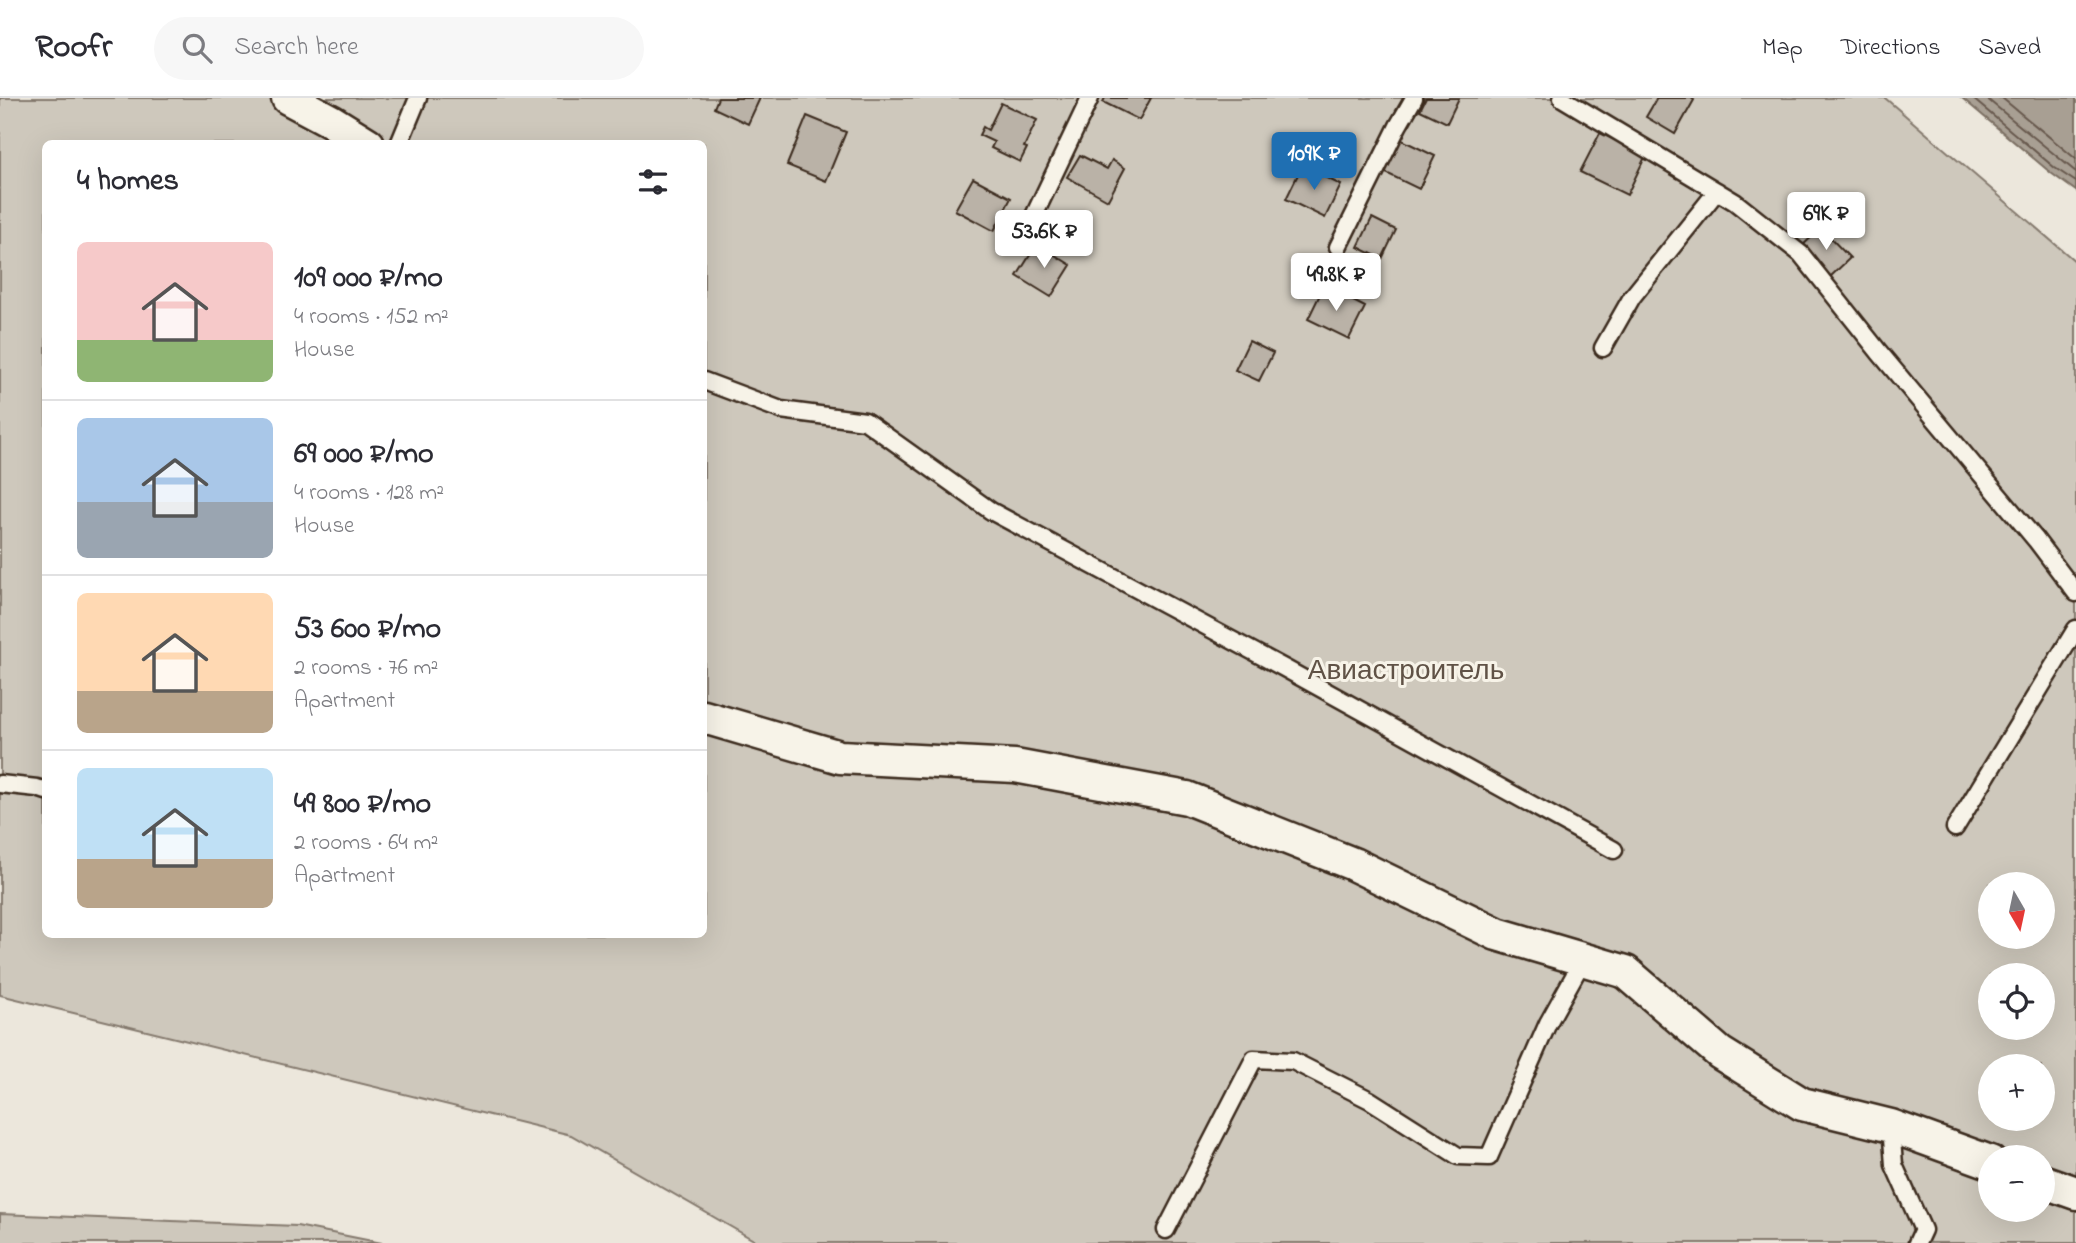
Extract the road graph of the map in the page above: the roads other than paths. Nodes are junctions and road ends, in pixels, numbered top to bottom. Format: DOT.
graph roads {
  1 [pos="288,98"];
  2 [pos="418,98"];
  3 [pos="1090,98"];
  4 [pos="1414,98"];
  5 [pos="1562,98"];
  6 [pos="362,140"];
  7 [pos="401,140"];
  8 [pos="1717,191"];
  9 [pos="1032,220"];
  10 [pos="1338,247"];
  11 [pos="1603,348"];
  12 [pos="707,382"];
  13 [pos="2076,593"];
  14 [pos="2076,629"];
  15 [pos="707,718"];
  16 [pos="0,784"];
  17 [pos="42,790"];
  18 [pos="1955,828"];
  19 [pos="1614,850"];
  20 [pos="1583,960"];
  21 [pos="1891,1126"];
  22 [pos="1978,1158"];
  23 [pos="2055,1186"];
  24 [pos="2076,1193"];
  25 [pos="1166,1230"];
  26 [pos="1917,1243"];
  1 -- 6 [label="street"];
  2 -- 7 [label="lane"];
  3 -- 9 [label="lane"];
  4 -- 10 [label="lane"];
  5 -- 8 [label="lane"];
  8 -- 11 [label="lane"];
  8 -- 13 [label="lane"];
  12 -- 19 [label="lane"];
  14 -- 18 [label="lane"];
  15 -- 20 [label="street"];
  16 -- 17 [label="lane"];
  20 -- 21 [label="street"];
  20 -- 25 [label="lane"];
  21 -- 22 [label="street"];
  21 -- 26 [label="lane"];
  23 -- 24 [label="street"];
}
